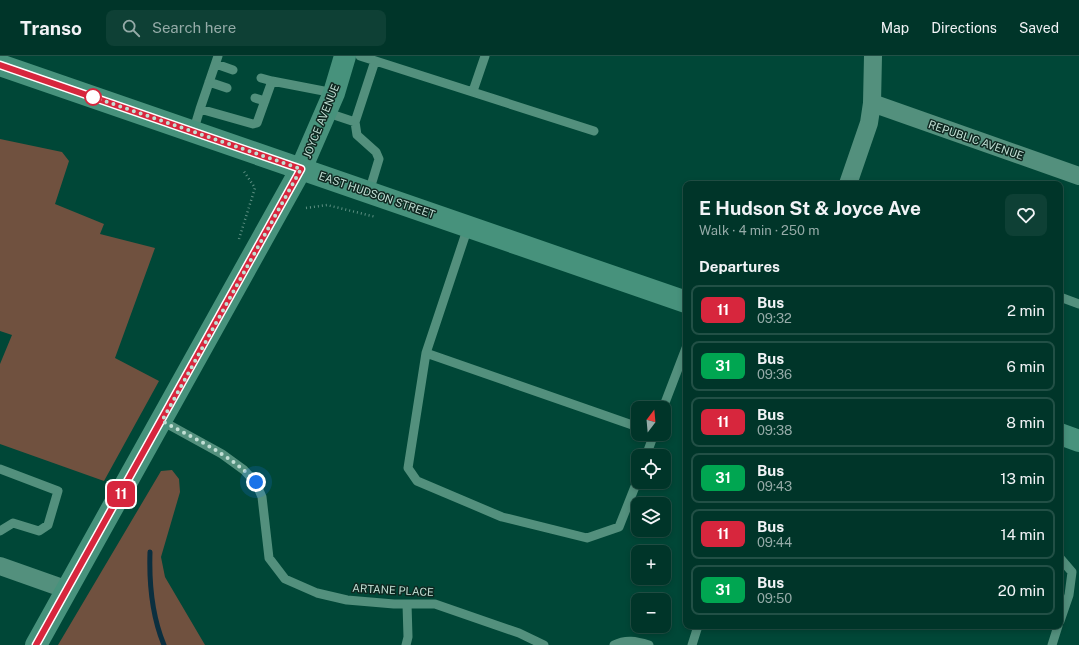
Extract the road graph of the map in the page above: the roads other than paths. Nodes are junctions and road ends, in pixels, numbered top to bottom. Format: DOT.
graph roads {
  1 [pos="345,56"];
  2 [pos="360,56"];
  3 [pos="485,56"];
  4 [pos="873,56"];
  5 [pos="217,60"];
  6 [pos="375,61"];
  7 [pos="0,65"];
  8 [pos="233,70"];
  9 [pos="262,78"];
  10 [pos="272,81"];
  11 [pos="209,82"];
  12 [pos="227,88"];
  13 [pos="474,92"];
  14 [pos="334,93"];
  15 [pos="255,98"];
  16 [pos="265,101"];
  17 [pos="872,103"];
  18 [pos="200,109"];
  19 [pos="325,112"];
  20 [pos="355,122"];
  21 [pos="594,130"];
  22 [pos="193,132"];
  23 [pos="301,169"];
  24 [pos="1079,176"];
  25 [pos="849,181"];
  26 [pos="370,192"];
  27 [pos="468,227"];
  28 [pos="1063,298"];
  29 [pos="683,301"];
  30 [pos="1079,304"];
  31 [pos="426,353"];
  32 [pos="683,356"];
  33 [pos="666,401"];
  34 [pos="162,421"];
  35 [pos="631,425"];
  36 [pos="1063,435"];
  37 [pos="1079,441"];
  38 [pos="0,469"];
  39 [pos="634,489"];
  40 [pos="0,531"];
  41 [pos="1063,562"];
  42 [pos="0,566"];
  43 [pos="68,590"];
  44 [pos="407,604"];
  45 [pos="1063,612"];
  46 [pos="697,629"];
  47 [pos="1057,629"];
  48 [pos="36,645"];
  49 [pos="406,645"];
  50 [pos="544,645"];
  51 [pos="614,645"];
  52 [pos="649,645"];
  53 [pos="692,645"];
  54 [pos="1052,645"];
  1 -- 14 [label="main road, JOYCE AVENUE"];
  2 -- 6 [label="lane"];
  3 -- 13 [label="lane"];
  4 -- 17 [label="street"];
  5 -- 8 [label="lane"];
  5 -- 11 [label="lane"];
  6 -- 13 [label="lane"];
  6 -- 20 [label="lane"];
  7 -- 22 [label="main road, EAST HUDSON STREET"];
  9 -- 10 [label="lane"];
  10 -- 14 [label="lane"];
  10 -- 16 [label="lane"];
  11 -- 12 [label="lane"];
  11 -- 18 [label="lane"];
  13 -- 21 [label="lane"];
  14 -- 19 [label="main road, JOYCE AVENUE"];
  15 -- 16 [label="lane"];
  16 -- 18 [label="lane"];
  17 -- 24 [label="street, REPUBLIC AVENUE"];
  17 -- 25 [label="street"];
  18 -- 22 [label="lane"];
  19 -- 20 [label="lane"];
  19 -- 23 [label="main road, JOYCE AVENUE"];
  20 -- 26 [label="lane"];
  22 -- 23 [label="main road, EAST HUDSON STREET"];
  23 -- 26 [label="main road, EAST HUDSON STREET"];
  23 -- 34 [label="main road, JOYCE AVENUE"];
  26 -- 27 [label="main road, EAST HUDSON STREET"];
  27 -- 29 [label="main road, EAST HUDSON STREET"];
  27 -- 31 [label="lane"];
  28 -- 30 [label="lane"];
  31 -- 35 [label="lane"];
  31 -- 39 [label="lane"];
  32 -- 33 [label="lane"];
  34 -- 43 [label="main road, JOYCE AVENUE"];
  34 -- 44 [label="lane, ARTANE PLACE"];
  36 -- 37 [label="main road"];
  38 -- 40 [label="lane"];
  41 -- 45 [label="lane"];
  42 -- 43 [label="street"];
  43 -- 48 [label="main road, JOYCE AVENUE"];
  44 -- 49 [label="lane"];
  44 -- 50 [label="lane, ARTANE PLACE"];
  46 -- 53 [label="lane"];
  47 -- 54 [label="lane"];
  51 -- 52 [label="lane"];
}
